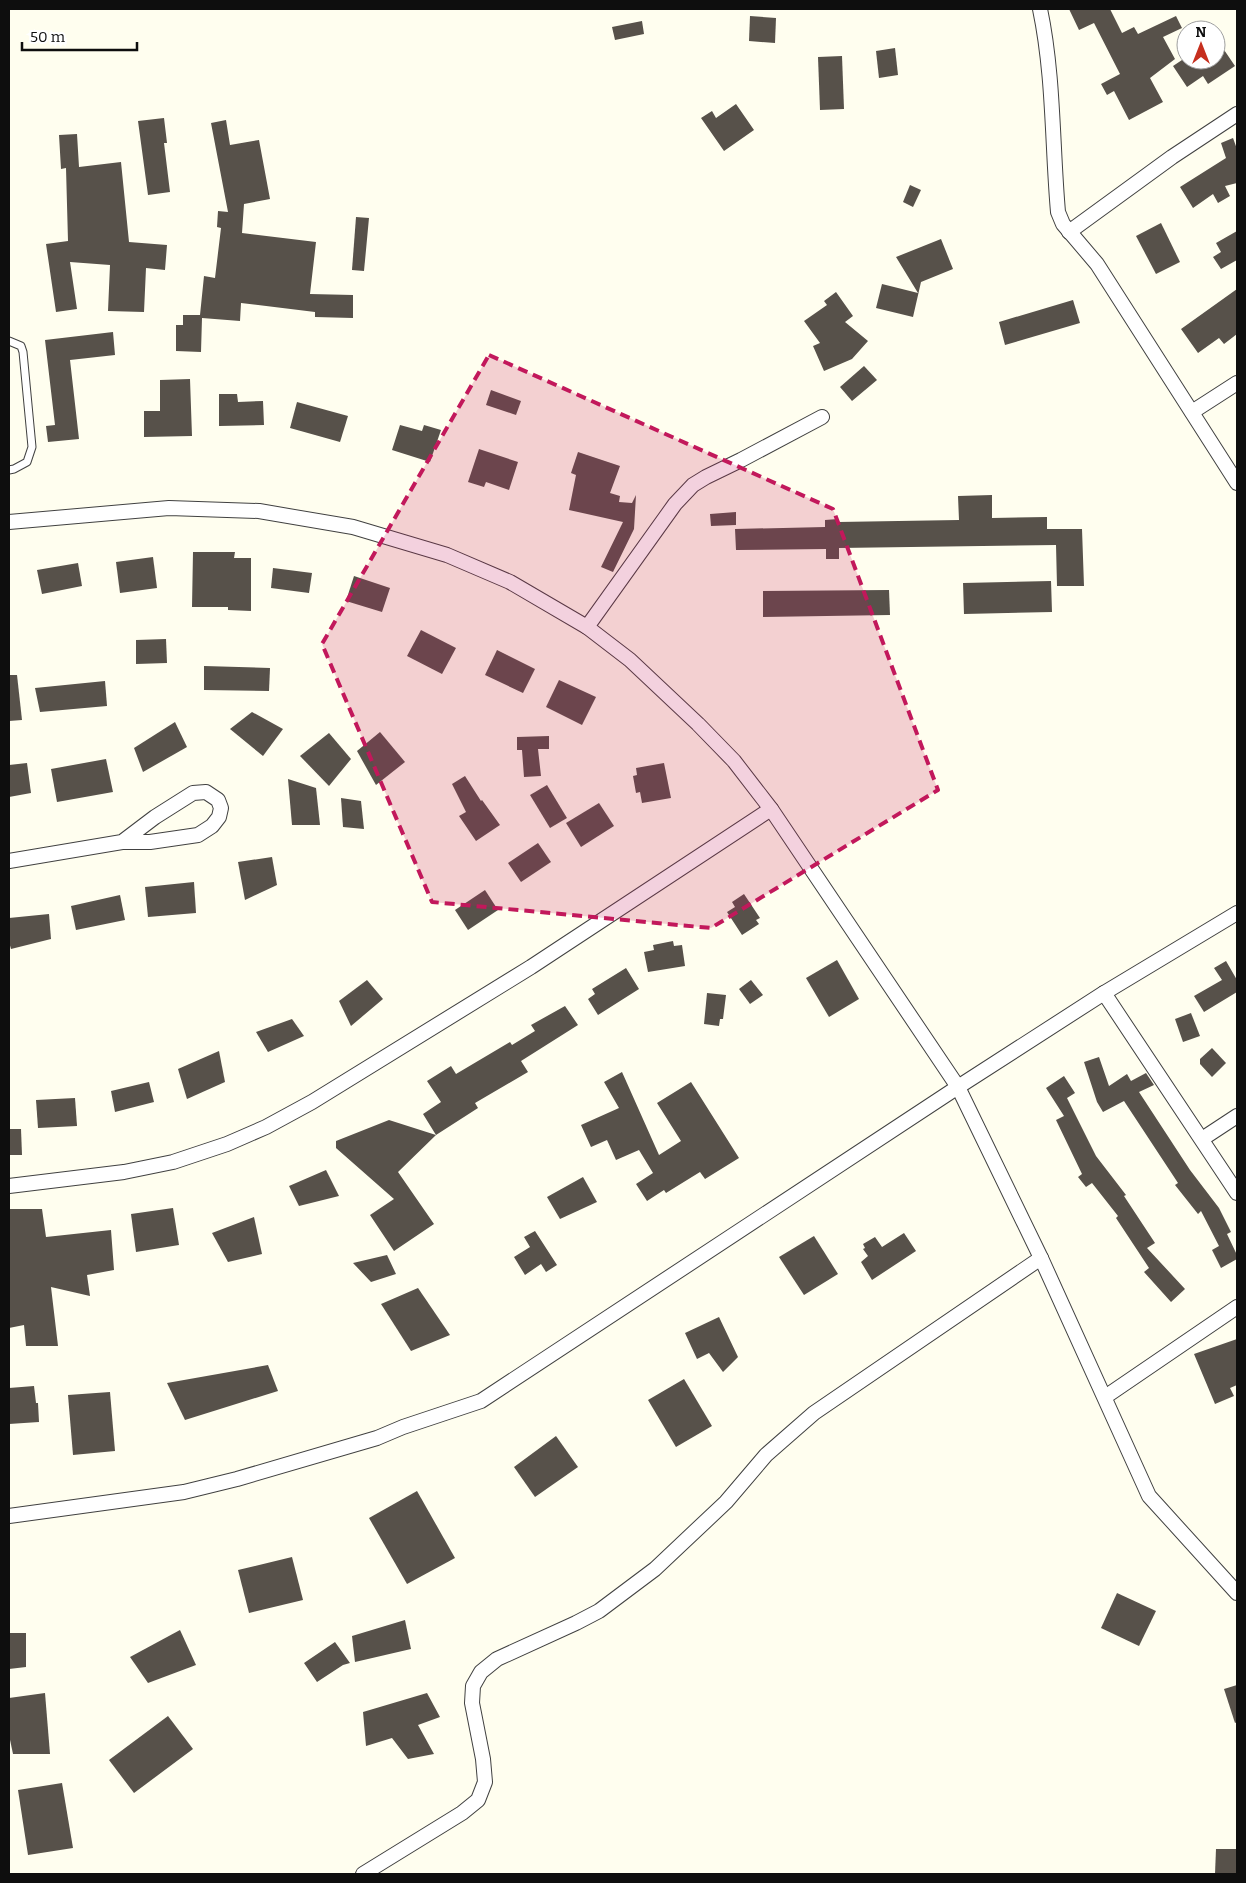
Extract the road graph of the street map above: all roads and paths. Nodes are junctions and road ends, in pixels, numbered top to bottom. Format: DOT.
graph roads {
  1 [pos="1040,9"];
  2 [pos="1237,114"];
  3 [pos="1070,232"];
  4 [pos="9,341"];
  5 [pos="1237,383"];
  6 [pos="1192,412"];
  7 [pos="822,417"];
  8 [pos="9,470"];
  9 [pos="1237,483"];
  10 [pos="9,522"];
  11 [pos="587,627"];
  12 [pos="772,809"];
  13 [pos="122,842"];
  14 [pos="9,861"];
  15 [pos="1237,913"];
  16 [pos="1104,993"];
  17 [pos="958,1087"];
  18 [pos="1237,1116"];
  19 [pos="1202,1139"];
  20 [pos="9,1186"];
  21 [pos="1237,1193"];
  22 [pos="1041,1258"];
  23 [pos="1237,1308"];
  24 [pos="1104,1397"];
  25 [pos="9,1516"];
  26 [pos="1237,1593"];
  27 [pos="363,1874"];
  1 -- 3 [label="street"];
  2 -- 3 [label="street"];
  3 -- 6 [label="street"];
  4 -- 8 [label="lane"];
  5 -- 6 [label="street"];
  6 -- 9 [label="street"];
  7 -- 11 [label="street"];
  10 -- 11 [label="street"];
  11 -- 12 [label="street"];
  12 -- 17 [label="street"];
  12 -- 20 [label="street"];
  13 -- 13 [label="street"];
  13 -- 14 [label="street"];
  15 -- 16 [label="street"];
  16 -- 17 [label="street"];
  16 -- 19 [label="street"];
  17 -- 22 [label="street"];
  17 -- 25 [label="street"];
  18 -- 19 [label="street"];
  19 -- 21 [label="street"];
  22 -- 24 [label="street"];
  22 -- 27 [label="street"];
  23 -- 24 [label="street"];
  24 -- 26 [label="street"];
}
